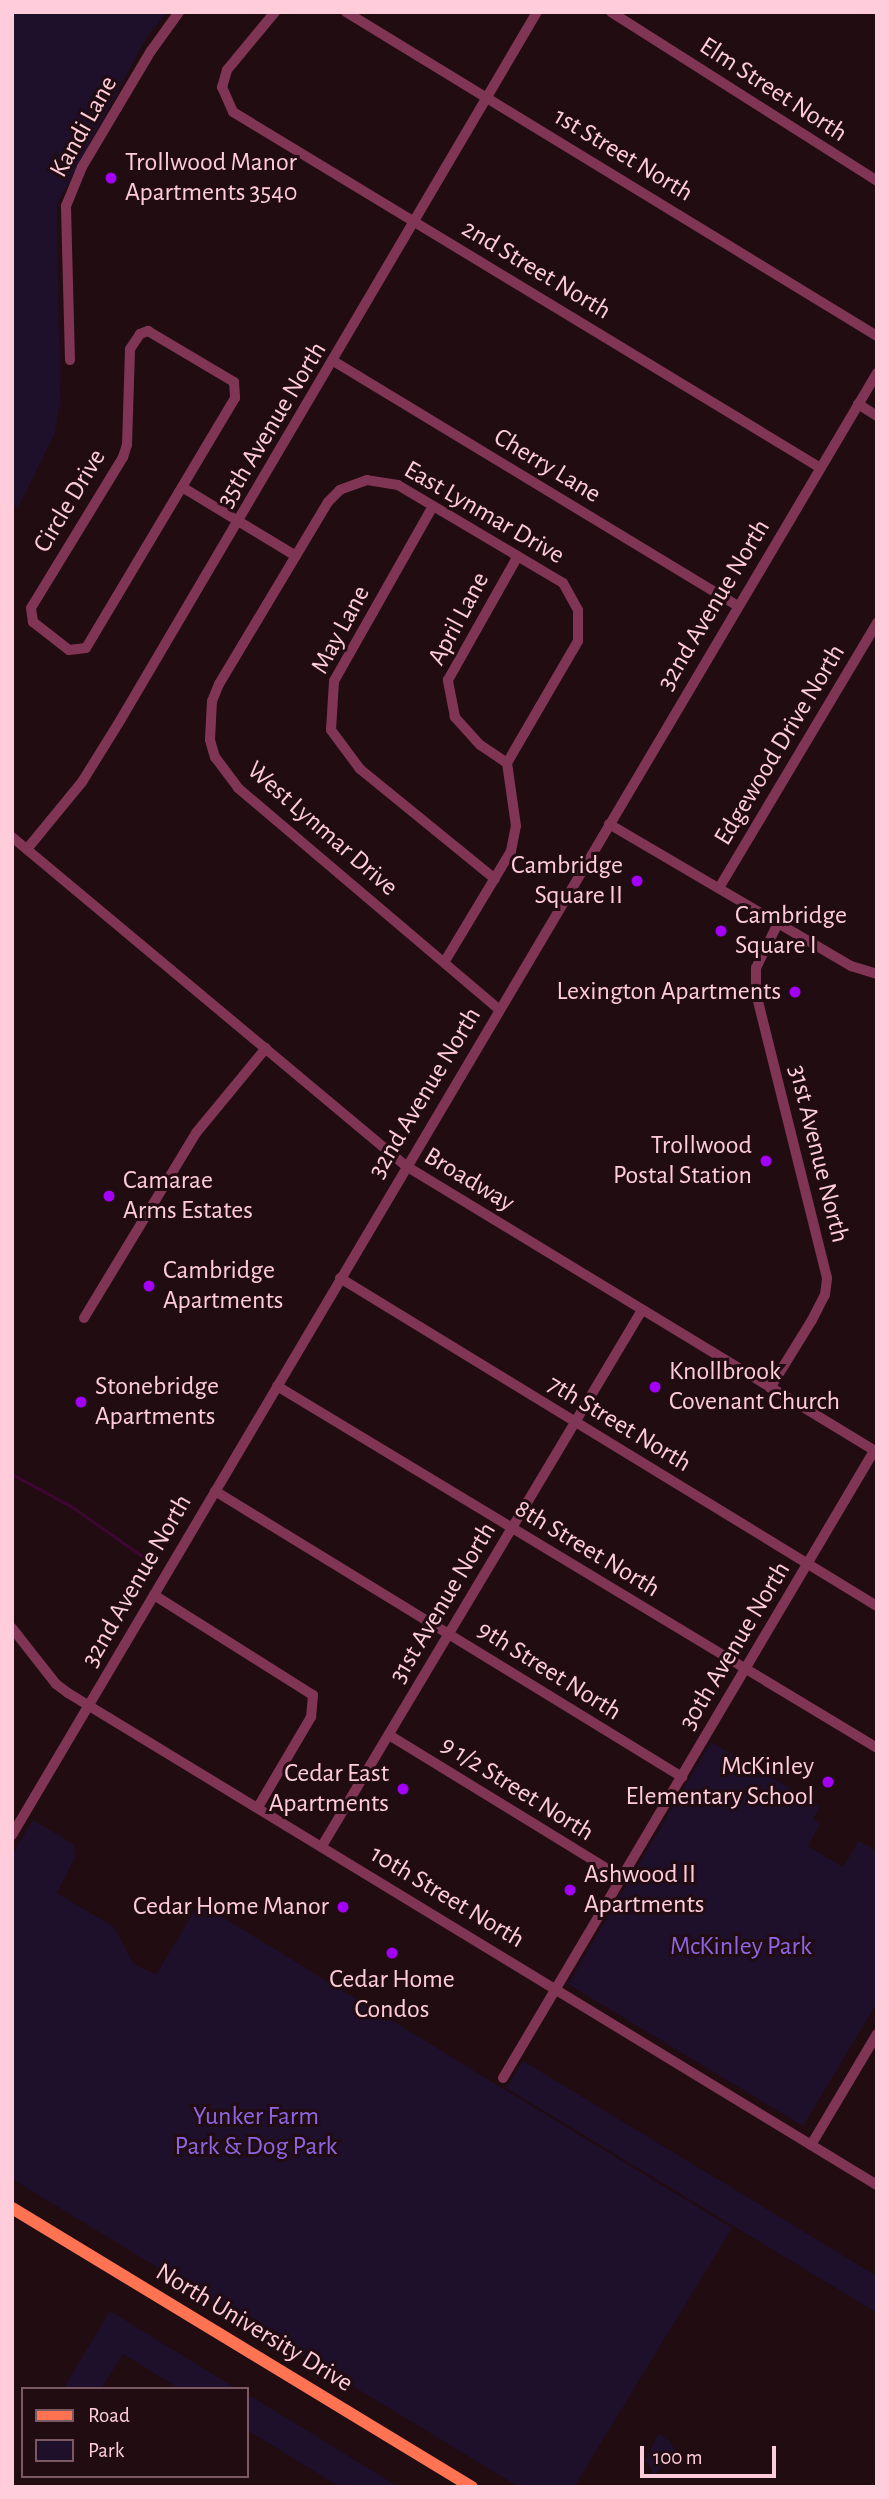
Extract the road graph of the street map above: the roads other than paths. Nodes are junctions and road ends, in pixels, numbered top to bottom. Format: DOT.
graph roads {
  1 [pos="180,12"];
  2 [pos="275,12"];
  3 [pos="346,12"];
  4 [pos="537,12"];
  5 [pos="611,12"];
  6 [pos="487,99"];
  7 [pos="877,181"];
  8 [pos="416,222"];
  9 [pos="877,336"];
  10 [pos="70,360"];
  11 [pos="335,362"];
  12 [pos="877,373"];
  13 [pos="858,404"];
  14 [pos="877,416"];
  15 [pos="819,467"];
  16 [pos="182,487"];
  17 [pos="433,506"];
  18 [pos="239,522"];
  19 [pos="296,556"];
  20 [pos="518,556"];
  21 [pos="738,606"];
  22 [pos="877,624"];
  23 [pos="507,763"];
  24 [pos="609,824"];
  25 [pos="12,836"];
  26 [pos="27,849"];
  27 [pos="495,879"];
  28 [pos="719,888"];
  29 [pos="778,923"];
  30 [pos="445,961"];
  31 [pos="877,974"];
  32 [pos="499,1009"];
  33 [pos="267,1048"];
  34 [pos="406,1166"];
  35 [pos="341,1278"];
  36 [pos="642,1310"];
  37 [pos="84,1318"];
  38 [pos="277,1386"];
  39 [pos="770,1388"];
  40 [pos="575,1422"];
  41 [pos="876,1452"];
  42 [pos="215,1491"];
  43 [pos="511,1529"];
  44 [pos="808,1564"];
  45 [pos="154,1595"];
  46 [pos="877,1606"];
  47 [pos="12,1628"];
  48 [pos="449,1634"];
  49 [pos="746,1668"];
  50 [pos="89,1705"];
  51 [pos="389,1735"];
  52 [pos="877,1748"];
  53 [pos="682,1777"];
  54 [pos="258,1807"];
  55 [pos="12,1835"];
  56 [pos="322,1846"];
  57 [pos="622,1878"];
  58 [pos="557,1987"];
  59 [pos="876,2037"];
  60 [pos="503,2078"];
  61 [pos="811,2145"];
  62 [pos="877,2185"];
  63 [pos="12,2208"];
  64 [pos="472,2487"];
  1 -- 10 [label="street, Kandi Lane"];
  2 -- 8 [label="street, 2nd Street North"];
  3 -- 6 [label="street, 1st Street North"];
  4 -- 6 [label="street, 35th Avenue North"];
  5 -- 7 [label="street, Elm Street North"];
  6 -- 8 [label="street, 35th Avenue North"];
  6 -- 9 [label="street, 1st Street North"];
  8 -- 11 [label="street, 35th Avenue North"];
  8 -- 15 [label="street, 2nd Street North"];
  11 -- 18 [label="street, 35th Avenue North"];
  11 -- 21 [label="street, Cherry Lane"];
  12 -- 13 [label="street, 32nd Avenue North"];
  13 -- 14 [label="street"];
  13 -- 15 [label="street, 32nd Avenue North"];
  15 -- 21 [label="street, 32nd Avenue North"];
  16 -- 16 [label="street, Circle Drive"];
  16 -- 18 [label="street"];
  17 -- 19 [label="street, East Lynmar Drive"];
  17 -- 20 [label="street, East Lynmar Drive"];
  17 -- 27 [label="street, May Lane"];
  18 -- 19 [label="street"];
  18 -- 26 [label="street, 35th Avenue North"];
  19 -- 30 [label="street, West Lynmar Drive"];
  20 -- 23 [label="street, April Lane"];
  20 -- 23 [label="street, East Lynmar Drive"];
  21 -- 24 [label="street, 32nd Avenue North"];
  22 -- 28 [label="street, Edgewood Drive North"];
  23 -- 27 [label="street"];
  24 -- 28 [label="street"];
  24 -- 32 [label="street, 32nd Avenue North"];
  25 -- 26 [label="street, Broadway"];
  26 -- 33 [label="street, Broadway"];
  27 -- 30 [label="street"];
  28 -- 29 [label="street"];
  29 -- 31 [label="street"];
  29 -- 39 [label="street, 31st Avenue North"];
  30 -- 32 [label="street, West Lynmar Drive"];
  32 -- 34 [label="street, 32nd Avenue North"];
  33 -- 34 [label="street, Broadway"];
  33 -- 37 [label="street"];
  34 -- 35 [label="street, 32nd Avenue North"];
  34 -- 36 [label="street, Broadway"];
  35 -- 38 [label="street, 32nd Avenue North"];
  35 -- 40 [label="street, 7th Street North"];
  36 -- 39 [label="street, Broadway"];
  36 -- 40 [label="street, 31st Avenue North"];
  38 -- 42 [label="street, 32nd Avenue North"];
  38 -- 43 [label="street, 8th Street North"];
  39 -- 41 [label="street, Broadway"];
  40 -- 43 [label="street, 31st Avenue North"];
  40 -- 44 [label="street, 7th Street North"];
  41 -- 44 [label="street, 30th Avenue North"];
  42 -- 45 [label="street, 32nd Avenue North"];
  42 -- 48 [label="street, 9th Street North"];
  43 -- 48 [label="street, 31st Avenue North"];
  43 -- 49 [label="street, 8th Street North"];
  44 -- 46 [label="street, 7th Street North"];
  44 -- 49 [label="street, 30th Avenue North"];
  45 -- 50 [label="street, 32nd Avenue North"];
  45 -- 54 [label="street"];
  47 -- 50 [label="street, 10th Street North"];
  48 -- 51 [label="street, 31st Avenue North"];
  48 -- 53 [label="street, 9th Street North"];
  49 -- 52 [label="street, 8th Street North"];
  49 -- 53 [label="street, 30th Avenue North"];
  50 -- 54 [label="street, 10th Street North"];
  50 -- 55 [label="street, 32nd Avenue North"];
  51 -- 56 [label="street, 31st Avenue North"];
  51 -- 57 [label="street, 9 1/2 Street North"];
  53 -- 57 [label="street, 30th Avenue North"];
  54 -- 56 [label="street, 10th Street North"];
  56 -- 58 [label="street, 10th Street North"];
  57 -- 58 [label="street, 30th Avenue North"];
  58 -- 60 [label="street, 30th Avenue North"];
  58 -- 61 [label="street, 10th Street North"];
  59 -- 61 [label="street"];
  61 -- 62 [label="street, 10th Street North"];
  63 -- 64 [label="main road, North University Drive"];
}
